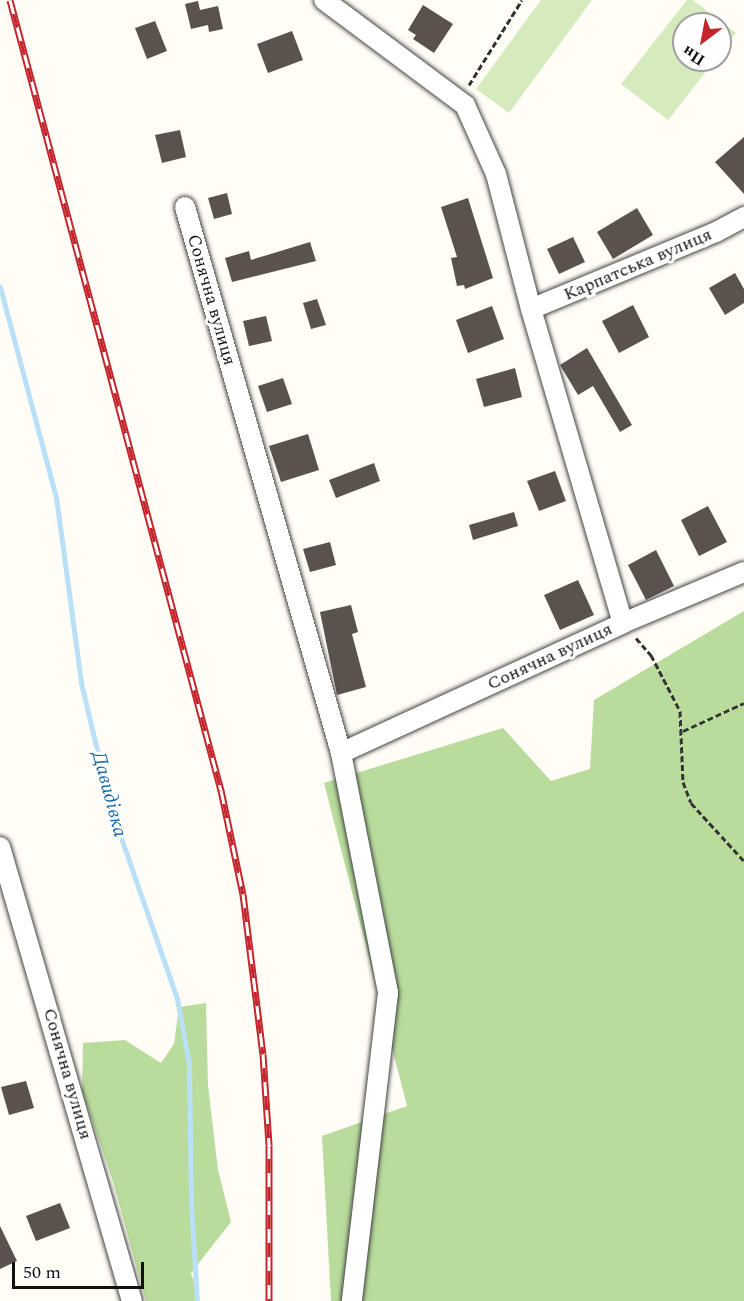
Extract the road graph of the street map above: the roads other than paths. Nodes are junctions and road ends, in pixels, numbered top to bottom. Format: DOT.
graph roads {
  1 [pos="324,0"];
  2 [pos="184,207"];
  3 [pos="744,217"];
  4 [pos="531,309"];
  5 [pos="744,572"];
  6 [pos="623,623"];
  7 [pos="341,753"];
  8 [pos="0,847"];
  9 [pos="132,1301"];
  10 [pos="352,1301"];
  1 -- 4 [label="street, Сонячна вулиця"];
  2 -- 7 [label="street, Сонячна вулиця"];
  3 -- 4 [label="street, Карпатська вулиця"];
  4 -- 6 [label="street, Сонячна вулиця"];
  5 -- 6 [label="street"];
  6 -- 7 [label="street, Сонячна вулиця"];
  7 -- 10 [label="street"];
  8 -- 9 [label="street, Сонячна вулиця"];
}
